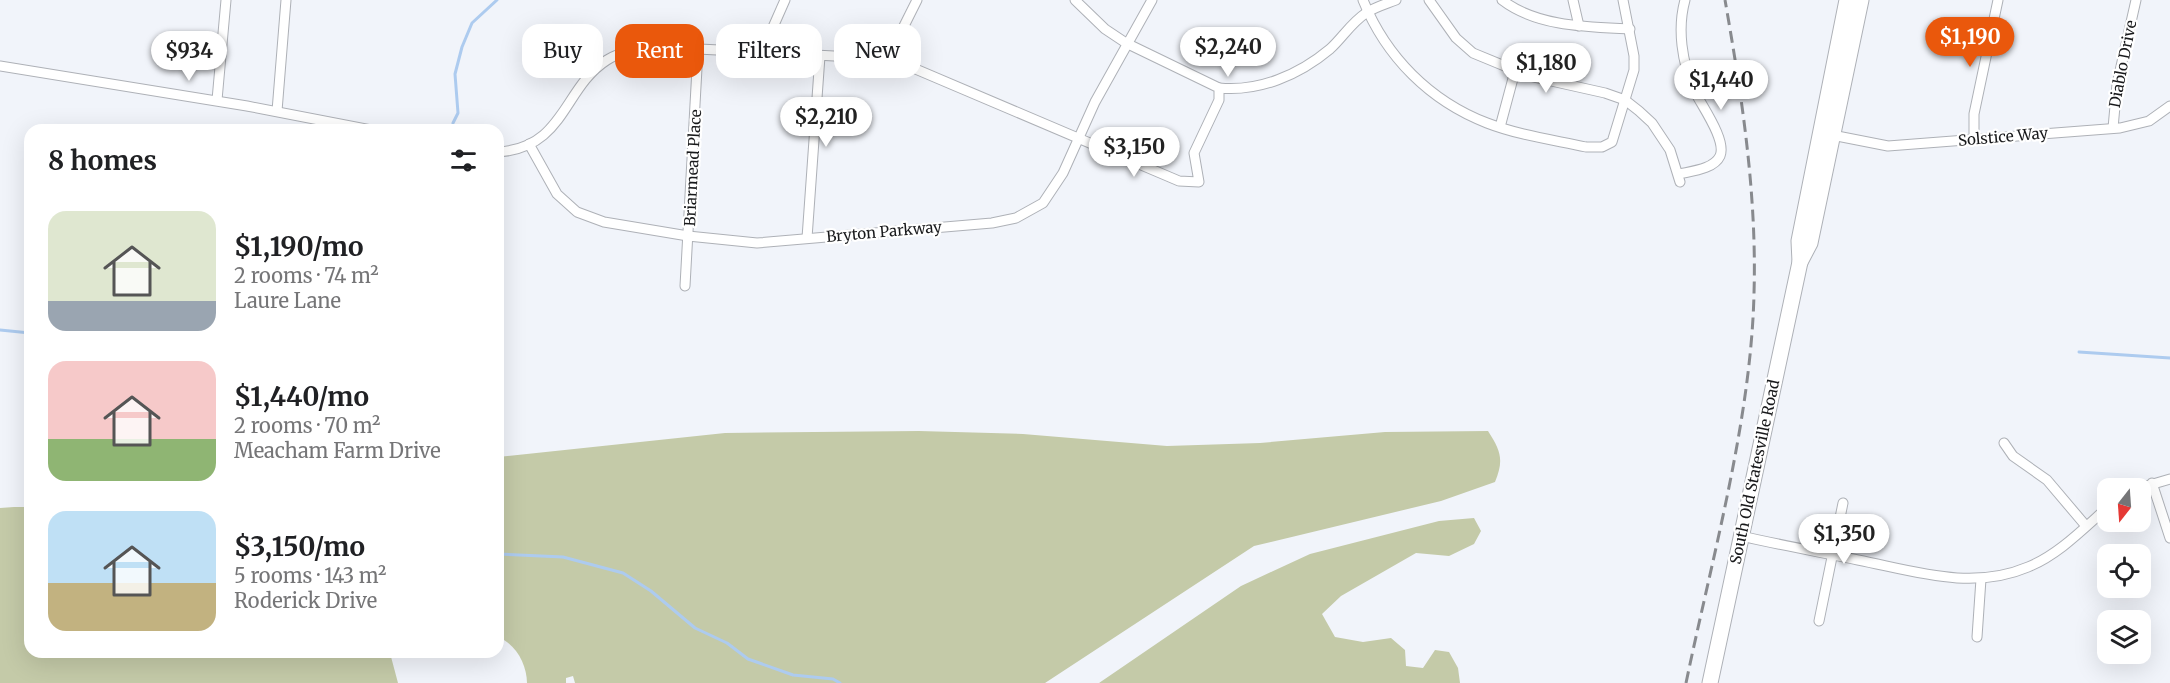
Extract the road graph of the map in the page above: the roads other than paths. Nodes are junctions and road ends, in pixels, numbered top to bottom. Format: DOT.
graph roads {
  1 [pos="226,0"];
  2 [pos="286,0"];
  3 [pos="785,0"];
  4 [pos="918,0"];
  5 [pos="1075,0"];
  6 [pos="1152,0"];
  7 [pos="1363,0"];
  8 [pos="1396,0"];
  9 [pos="1429,0"];
  10 [pos="1502,0"];
  11 [pos="1573,0"];
  12 [pos="1623,0"];
  13 [pos="1685,0"];
  14 [pos="1998,0"];
  15 [pos="2136,0"];
  16 [pos="1856,3"];
  17 [pos="1368,12"];
  18 [pos="774,24"];
  19 [pos="905,24"];
  20 [pos="1580,26"];
  21 [pos="1630,29"];
  22 [pos="1126,43"];
  23 [pos="615,57"];
  24 [pos="0,68"];
  25 [pos="1515,71"];
  26 [pos="921,72"];
  27 [pos="697,78"];
  28 [pos="818,78"];
  29 [pos="1219,88"];
  30 [pos="217,100"];
  31 [pos="1625,100"];
  32 [pos="2170,106"];
  33 [pos="277,111"];
  34 [pos="341,124"];
  35 [pos="1500,127"];
  36 [pos="2113,128"];
  37 [pos="1832,135"];
  38 [pos="1974,139"];
  39 [pos="1077,140"];
  40 [pos="529,144"];
  41 [pos="504,150"];
  42 [pos="690,236"];
  43 [pos="807,238"];
  44 [pos="1800,262"];
  45 [pos="686,286"];
  46 [pos="2004,443"];
  47 [pos="2170,479"];
  48 [pos="2152,483"];
  49 [pos="1843,503"];
  50 [pos="2097,516"];
  51 [pos="2086,526"];
  52 [pos="1741,536"];
  53 [pos="2170,538"];
  54 [pos="1832,555"];
  55 [pos="1981,579"];
  56 [pos="1819,621"];
  57 [pos="1977,637"];
  58 [pos="1710,683"];
  1 -- 30 [label="street"];
  2 -- 33 [label="street"];
  3 -- 18 [label="street"];
  4 -- 19 [label="street"];
  5 -- 22 [label="street"];
  6 -- 22 [label="street, Bryton Parkway"];
  7 -- 17 [label="street"];
  8 -- 17 [label="street"];
  9 -- 25 [label="street"];
  10 -- 20 [label="street"];
  11 -- 20 [label="street"];
  12 -- 21 [label="street"];
  13 -- 31 [label="street"];
  14 -- 38 [label="street"];
  15 -- 36 [label="street, Diablo Drive"];
  16 -- 37 [label="main road, South Old Statesville Road"];
  16 -- 44 [label="main road, South Old Statesville Road"];
  17 -- 29 [label="street"];
  17 -- 35 [label="street"];
  20 -- 21 [label="street"];
  21 -- 31 [label="street"];
  22 -- 29 [label="street"];
  22 -- 39 [label="street, Bryton Parkway"];
  23 -- 40 [label="street"];
  24 -- 30 [label="street"];
  25 -- 31 [label="street"];
  25 -- 35 [label="street"];
  26 -- 39 [label="street"];
  27 -- 42 [label="street, Briarmead Place"];
  28 -- 43 [label="street"];
  29 -- 39 [label="street"];
  30 -- 33 [label="street"];
  31 -- 35 [label="street"];
  32 -- 36 [label="street, Solstice Way"];
  33 -- 34 [label="street"];
  36 -- 38 [label="street, Solstice Way"];
  37 -- 38 [label="street, Solstice Way"];
  37 -- 44 [label="main road, South Old Statesville Road"];
  39 -- 43 [label="street, Bryton Parkway"];
  40 -- 41 [label="street"];
  40 -- 42 [label="street, Bryton Parkway"];
  42 -- 43 [label="street, Bryton Parkway"];
  42 -- 45 [label="street, Briarmead Place"];
  44 -- 52 [label="main road, South Old Statesville Road"];
  46 -- 51 [label="street"];
  47 -- 48 [label="street"];
  48 -- 53 [label="street"];
  49 -- 54 [label="street"];
  50 -- 51 [label="street"];
  51 -- 55 [label="street"];
  52 -- 54 [label="street"];
  52 -- 58 [label="main road, South Old Statesville Road"];
  54 -- 55 [label="street"];
  54 -- 56 [label="street"];
  55 -- 57 [label="street"];
}
